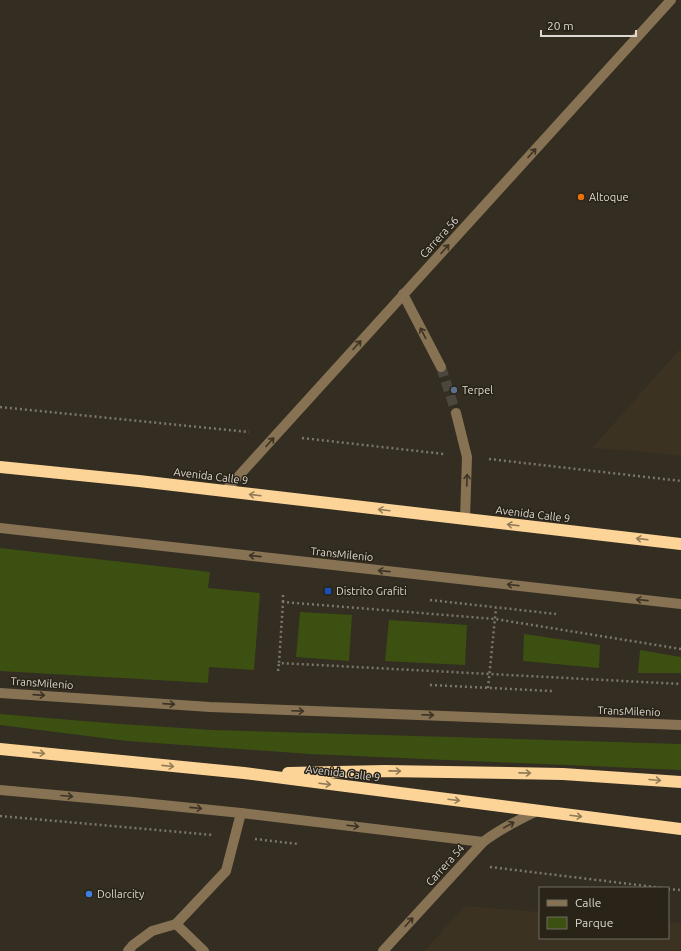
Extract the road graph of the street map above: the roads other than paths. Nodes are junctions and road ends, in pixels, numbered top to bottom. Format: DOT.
graph roads {
  1 [pos="671,0"];
  2 [pos="403,294"];
  3 [pos="441,367"];
  4 [pos="456,412"];
  5 [pos="0,468"];
  6 [pos="225,491"];
  7 [pos="465,519"];
  8 [pos="0,528"];
  9 [pos="681,544"];
  10 [pos="681,604"];
  11 [pos="0,692"];
  12 [pos="681,725"];
  13 [pos="0,749"];
  14 [pos="244,773"];
  15 [pos="681,782"];
  16 [pos="0,790"];
  17 [pos="537,811"];
  18 [pos="241,813"];
  19 [pos="681,829"];
  20 [pos="483,842"];
  21 [pos="176,924"];
  22 [pos="128,951"];
  23 [pos="204,951"];
  24 [pos="383,951"];
  2 -- 1 [label="street, Carrera 56, one-way"];
  3 -- 2 [label="street, one-way"];
  6 -- 2 [label="street, Carrera 56, one-way"];
  7 -- 4 [label="street, one-way"];
  5 -- 6 [label="highway, Avenida Calle 9"];
  7 -- 6 [label="highway, Avenida Calle 9, one-way"];
  9 -- 7 [label="highway, Avenida Calle 9, one-way"];
  10 -- 8 [label="street, TransMilenio, one-way"];
  11 -- 12 [label="street, TransMilenio, one-way"];
  13 -- 14 [label="highway, Avenida Calle 9, one-way"];
  14 -- 15 [label="highway, one-way"];
  14 -- 17 [label="highway, Avenida Calle 9, one-way"];
  16 -- 18 [label="street, one-way"];
  17 -- 19 [label="highway, Avenida Calle 9, one-way"];
  20 -- 17 [label="street, Carrera 54, one-way"];
  18 -- 20 [label="street, one-way"];
  18 -- 21 [label="street"];
  24 -- 20 [label="street, Carrera 54, one-way"];
  21 -- 22 [label="street"];
  21 -- 23 [label="street"];
}
